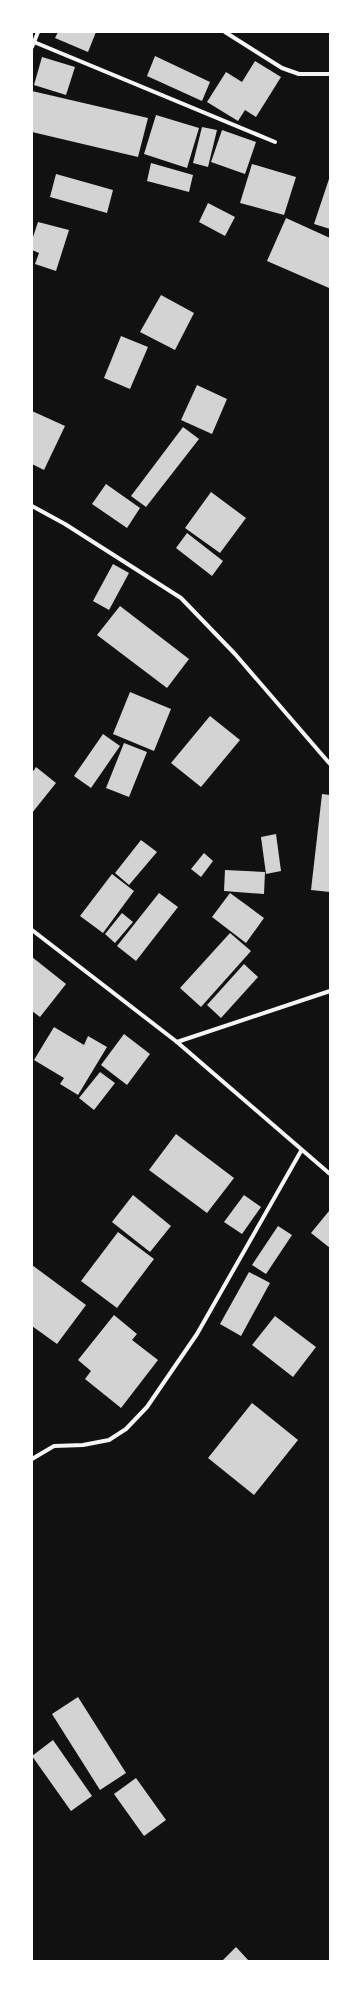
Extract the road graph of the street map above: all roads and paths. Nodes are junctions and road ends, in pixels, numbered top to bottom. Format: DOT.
graph roads {
  1 [pos="38,32"];
  2 [pos="224,32"];
  3 [pos="34,42"];
  4 [pos="32,47"];
  5 [pos="330,74"];
  6 [pos="275,142"];
  7 [pos="32,506"];
  8 [pos="330,764"];
  9 [pos="32,930"];
  10 [pos="330,991"];
  11 [pos="177,1042"];
  12 [pos="301,1151"];
  13 [pos="330,1174"];
  14 [pos="32,1458"];
  1 -- 3 [label="street"];
  2 -- 5 [label="street"];
  3 -- 4 [label="street"];
  3 -- 6 [label="street"];
  7 -- 8 [label="street"];
  9 -- 11 [label="street"];
  10 -- 11 [label="street"];
  11 -- 12 [label="street"];
  12 -- 13 [label="street"];
  12 -- 14 [label="street"];
}
